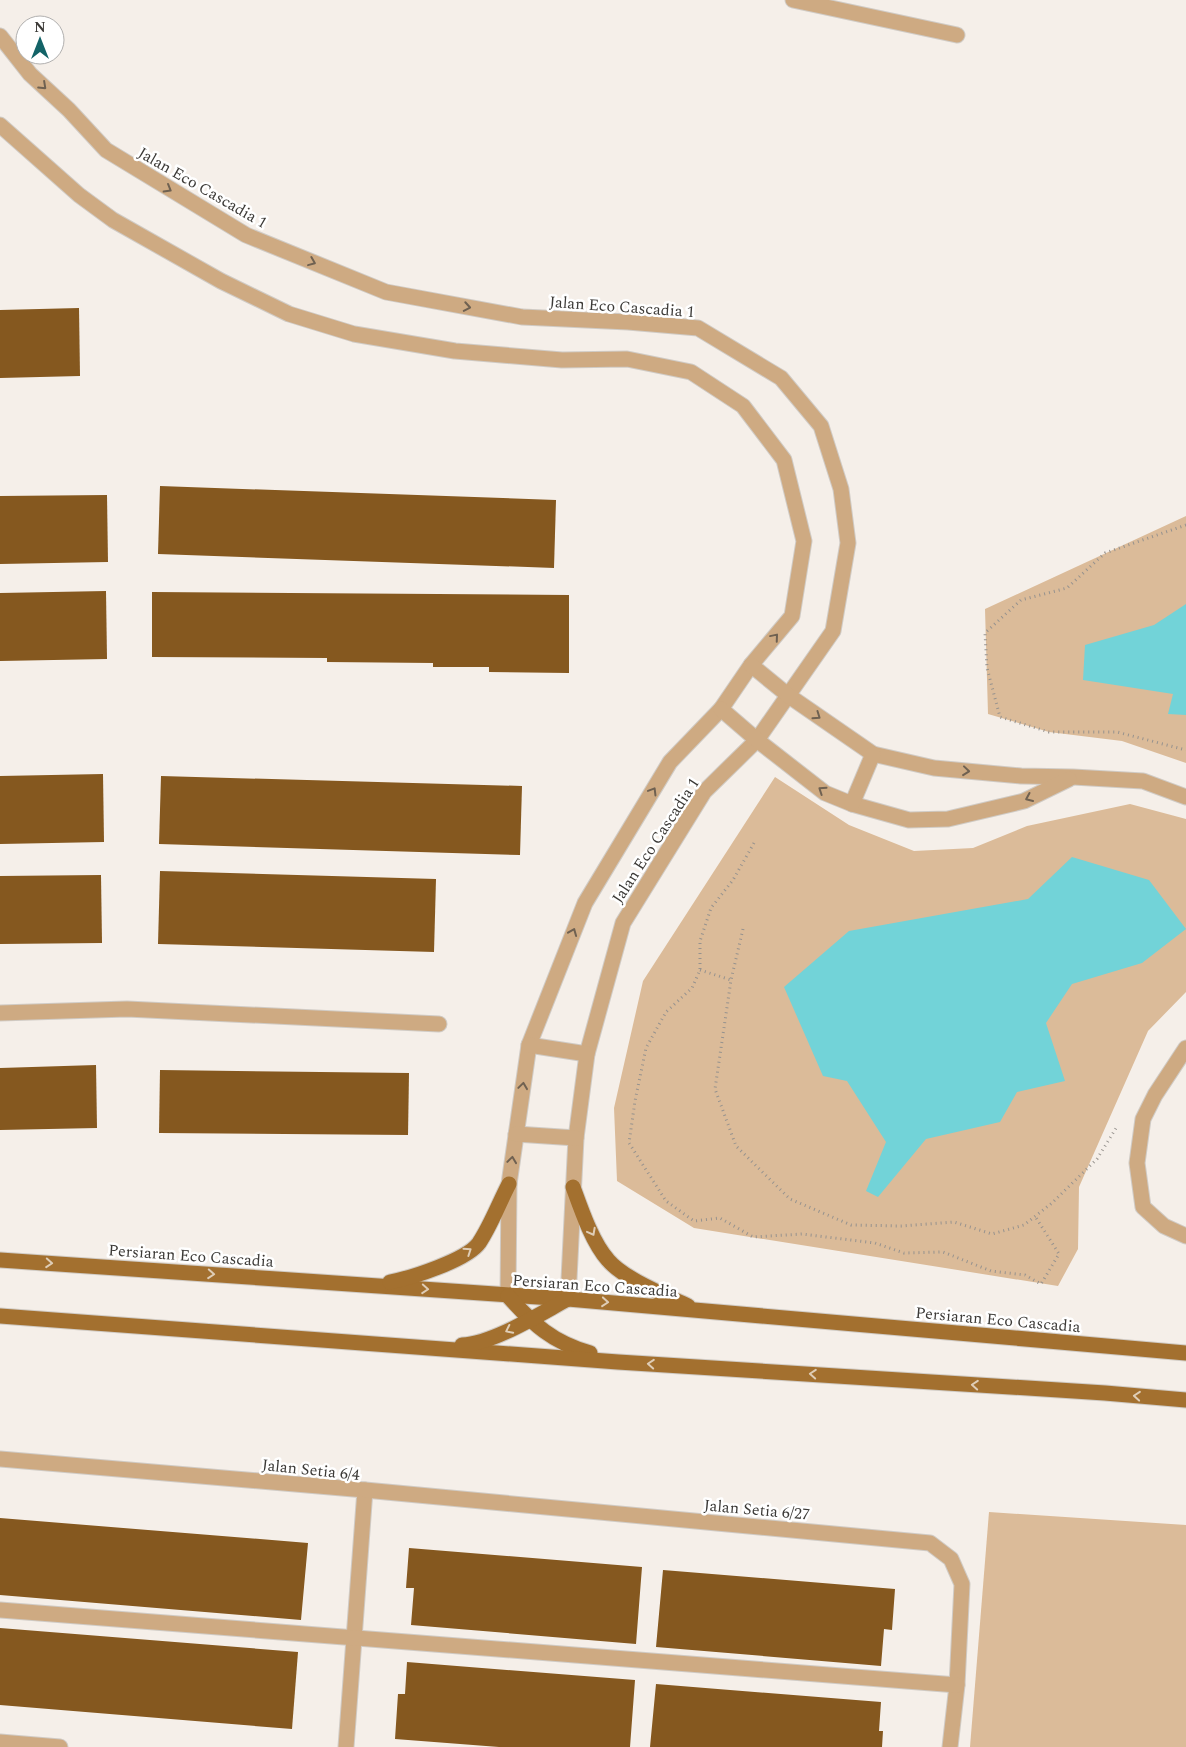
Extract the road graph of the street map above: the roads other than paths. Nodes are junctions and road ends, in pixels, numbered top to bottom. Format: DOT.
graph roads {
  1 [pos="793,0"];
  2 [pos="957,35"];
  3 [pos="0,36"];
  4 [pos="0,125"];
  5 [pos="751,664"];
  6 [pos="789,696"];
  7 [pos="721,709"];
  8 [pos="757,740"];
  9 [pos="873,754"];
  10 [pos="1073,777"];
  11 [pos="1186,797"];
  12 [pos="852,804"];
  13 [pos="0,1012"];
  14 [pos="439,1024"];
  15 [pos="529,1045"];
  16 [pos="1186,1048"];
  17 [pos="587,1054"];
  18 [pos="516,1134"];
  19 [pos="576,1138"];
  20 [pos="509,1184"];
  21 [pos="573,1187"];
  22 [pos="1186,1236"];
  23 [pos="0,1260"];
  24 [pos="374,1286"];
  25 [pos="508,1296"];
  26 [pos="568,1299"];
  27 [pos="697,1310"];
  28 [pos="0,1316"];
  29 [pos="530,1320"];
  30 [pos="417,1347"];
  31 [pos="1186,1353"];
  32 [pos="618,1362"];
  33 [pos="1186,1400"];
  34 [pos="0,1460"];
  35 [pos="365,1490"];
  36 [pos="0,1610"];
  37 [pos="355,1638"];
  38 [pos="957,1685"];
  39 [pos="0,1742"];
  40 [pos="60,1747"];
  41 [pos="346,1747"];
  42 [pos="950,1747"];
  1 -- 2 [label="street"];
  3 -- 6 [label="street, Jalan Eco Cascadia 1, one-way"];
  5 -- 4 [label="street, Jalan Eco Cascadia 1, one-way"];
  5 -- 6 [label="street"];
  5 -- 7 [label="street, Jalan Eco Cascadia 1"];
  6 -- 8 [label="street, Jalan Eco Cascadia 1"];
  6 -- 9 [label="street, one-way"];
  7 -- 8 [label="street"];
  15 -- 7 [label="street, Jalan Eco Cascadia 1, one-way"];
  12 -- 8 [label="street, one-way"];
  8 -- 17 [label="street, Jalan Eco Cascadia 1"];
  9 -- 10 [label="street, one-way"];
  9 -- 12 [label="street"];
  10 -- 11 [label="street"];
  10 -- 12 [label="street, one-way"];
  13 -- 14 [label="street"];
  15 -- 17 [label="street"];
  18 -- 15 [label="street, Jalan Eco Cascadia 1, one-way"];
  16 -- 22 [label="street"];
  17 -- 19 [label="street, Jalan Eco Cascadia 1"];
  18 -- 19 [label="street"];
  20 -- 18 [label="street, Jalan Eco Cascadia 1, one-way"];
  19 -- 21 [label="street, Jalan Eco Cascadia 1"];
  24 -- 20 [label="main road, one-way"];
  20 -- 25 [label="street, Jalan Eco Cascadia 1"];
  21 -- 26 [label="street, Jalan Eco Cascadia 1"];
  21 -- 27 [label="main road, one-way"];
  23 -- 24 [label="main road, Persiaran Eco Cascadia, one-way"];
  24 -- 25 [label="main road, Persiaran Eco Cascadia, one-way"];
  25 -- 26 [label="main road, Persiaran Eco Cascadia"];
  25 -- 29 [label="main road"];
  26 -- 27 [label="main road, Persiaran Eco Cascadia, one-way"];
  26 -- 29 [label="main road"];
  27 -- 31 [label="main road, Persiaran Eco Cascadia"];
  28 -- 30 [label="main road"];
  29 -- 30 [label="main road, one-way"];
  29 -- 32 [label="main road"];
  30 -- 32 [label="main road"];
  33 -- 32 [label="main road, one-way"];
  34 -- 35 [label="street, Jalan Setia 6/4"];
  35 -- 37 [label="street, Jalan Setia 6/4"];
  35 -- 38 [label="street, Jalan Setia 6/27"];
  36 -- 37 [label="street"];
  37 -- 38 [label="street"];
  37 -- 41 [label="street, Jalan Setia 6/4"];
  38 -- 42 [label="street, Jalan Setia 6/27"];
  39 -- 40 [label="street"];
}
